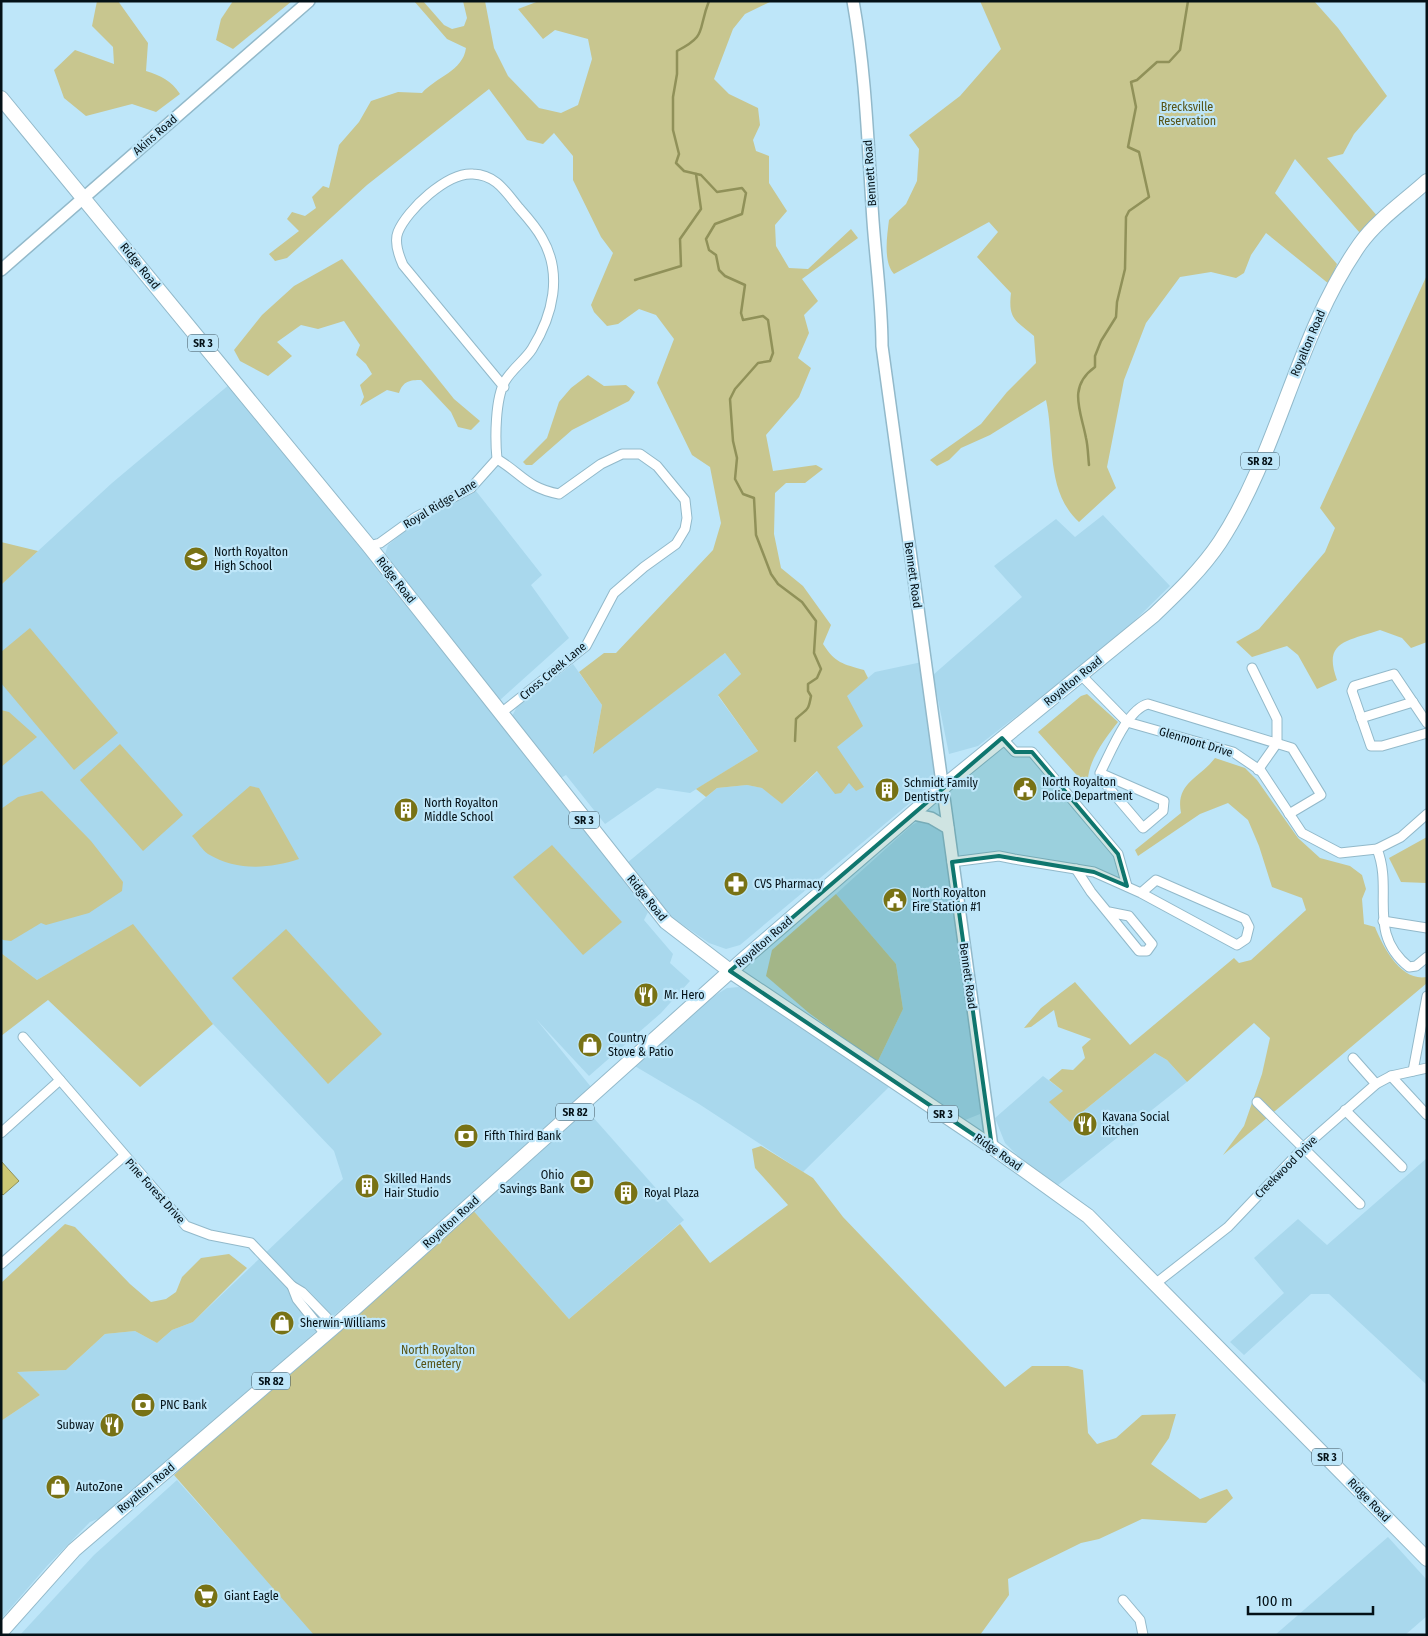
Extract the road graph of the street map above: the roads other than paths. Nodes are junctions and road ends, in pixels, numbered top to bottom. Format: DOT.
graph roads {
  1 [pos="310,1"];
  2 [pos="853,1"];
  3 [pos="1,98"];
  4 [pos="1427,182"];
  5 [pos="84,197"];
  6 [pos="1,270"];
  7 [pos="504,387"];
  8 [pos="497,459"];
  9 [pos="369,546"];
  10 [pos="1252,668"];
  11 [pos="1081,675"];
  12 [pos="1413,702"];
  13 [pos="501,713"];
  14 [pos="1361,718"];
  15 [pos="1127,722"];
  16 [pos="1427,723"];
  17 [pos="1427,733"];
  18 [pos="1002,738"];
  19 [pos="1277,743"];
  20 [pos="1258,770"];
  21 [pos="1100,773"];
  22 [pos="943,787"];
  23 [pos="912,814"];
  24 [pos="1289,814"];
  25 [pos="1427,814"];
  26 [pos="948,828"];
  27 [pos="1376,849"];
  28 [pos="952,862"];
  29 [pos="1076,869"];
  30 [pos="1127,886"];
  31 [pos="1141,893"];
  32 [pos="1108,912"];
  33 [pos="1383,921"];
  34 [pos="1427,928"];
  35 [pos="1427,957"];
  36 [pos="730,971"];
  37 [pos="1427,996"];
  38 [pos="23,1037"];
  39 [pos="1353,1058"];
  40 [pos="1427,1068"];
  41 [pos="1413,1071"];
  42 [pos="1391,1076"];
  43 [pos="60,1080"];
  44 [pos="1376,1084"];
  45 [pos="1257,1102"];
  46 [pos="1345,1110"];
  47 [pos="1427,1115"];
  48 [pos="1,1133"];
  49 [pos="992,1146"];
  50 [pos="1304,1147"];
  51 [pos="124,1156"];
  52 [pos="1402,1167"];
  53 [pos="1360,1204"];
  54 [pos="1,1264"];
  55 [pos="1155,1284"];
  56 [pos="330,1330"];
  57 [pos="1427,1559"];
  58 [pos="1124,1600"];
  59 [pos="1,1632"];
  60 [pos="1143,1635"];
  1 -- 5 [label="street, Akins Road"];
  2 -- 22 [label="street, Bennett Road"];
  3 -- 5 [label="main road, Ridge Road / SR 3"];
  4 -- 11 [label="main road, Royalton Road / SR 82"];
  5 -- 6 [label="street, Akins Road"];
  5 -- 9 [label="main road, Ridge Road / SR 3"];
  7 -- 7 [label="street"];
  7 -- 8 [label="street"];
  8 -- 9 [label="street, Royal Ridge Lane"];
  8 -- 13 [label="street, Cross Creek Lane"];
  9 -- 13 [label="main road, Ridge Road / SR 3"];
  10 -- 19 [label="street"];
  11 -- 15 [label="street, Glenmont Drive"];
  11 -- 18 [label="main road, Royalton Road / SR 82"];
  12 -- 14 [label="street"];
  12 -- 14 [label="street"];
  12 -- 16 [label="street"];
  13 -- 36 [label="main road, Ridge Road / SR 3"];
  14 -- 17 [label="street"];
  15 -- 19 [label="street"];
  15 -- 20 [label="street, Glenmont Drive"];
  15 -- 21 [label="street"];
  18 -- 22 [label="main road, Royalton Road / SR 82"];
  18 -- 30 [label="street"];
  19 -- 20 [label="street"];
  19 -- 24 [label="street"];
  20 -- 24 [label="street, Glenmont Drive"];
  21 -- 21 [label="street"];
  22 -- 23 [label="main road, Royalton Road / SR 82"];
  22 -- 26 [label="street, Bennett Road"];
  23 -- 26 [label="street"];
  23 -- 36 [label="main road, Royalton Road / SR 82"];
  24 -- 27 [label="street, Glenmont Drive"];
  25 -- 27 [label="street, Glenmont Drive"];
  26 -- 28 [label="street, Bennett Road"];
  27 -- 33 [label="street"];
  28 -- 29 [label="street"];
  28 -- 49 [label="street, Bennett Road"];
  29 -- 30 [label="street"];
  29 -- 32 [label="street"];
  30 -- 31 [label="street"];
  31 -- 31 [label="street"];
  32 -- 32 [label="street"];
  33 -- 34 [label="street"];
  33 -- 35 [label="street"];
  36 -- 49 [label="main road, Ridge Road / SR 3"];
  36 -- 56 [label="main road, Royalton Road / SR 82"];
  37 -- 41 [label="street"];
  38 -- 43 [label="street, Pine Forest Drive"];
  39 -- 44 [label="street"];
  40 -- 41 [label="street, Creekwood Drive"];
  41 -- 42 [label="street, Creekwood Drive"];
  42 -- 44 [label="street, Creekwood Drive"];
  42 -- 47 [label="street"];
  43 -- 48 [label="street"];
  43 -- 51 [label="street, Pine Forest Drive"];
  44 -- 46 [label="street, Creekwood Drive"];
  45 -- 50 [label="street"];
  46 -- 50 [label="street, Creekwood Drive"];
  46 -- 52 [label="street"];
  49 -- 55 [label="main road, Ridge Road / SR 3"];
  50 -- 53 [label="street"];
  50 -- 55 [label="street, Creekwood Drive"];
  51 -- 54 [label="street"];
  51 -- 56 [label="street, Pine Forest Drive"];
  55 -- 57 [label="main road, Ridge Road / SR 3"];
  56 -- 59 [label="main road, Royalton Road / SR 82"];
  58 -- 60 [label="street"];
}
